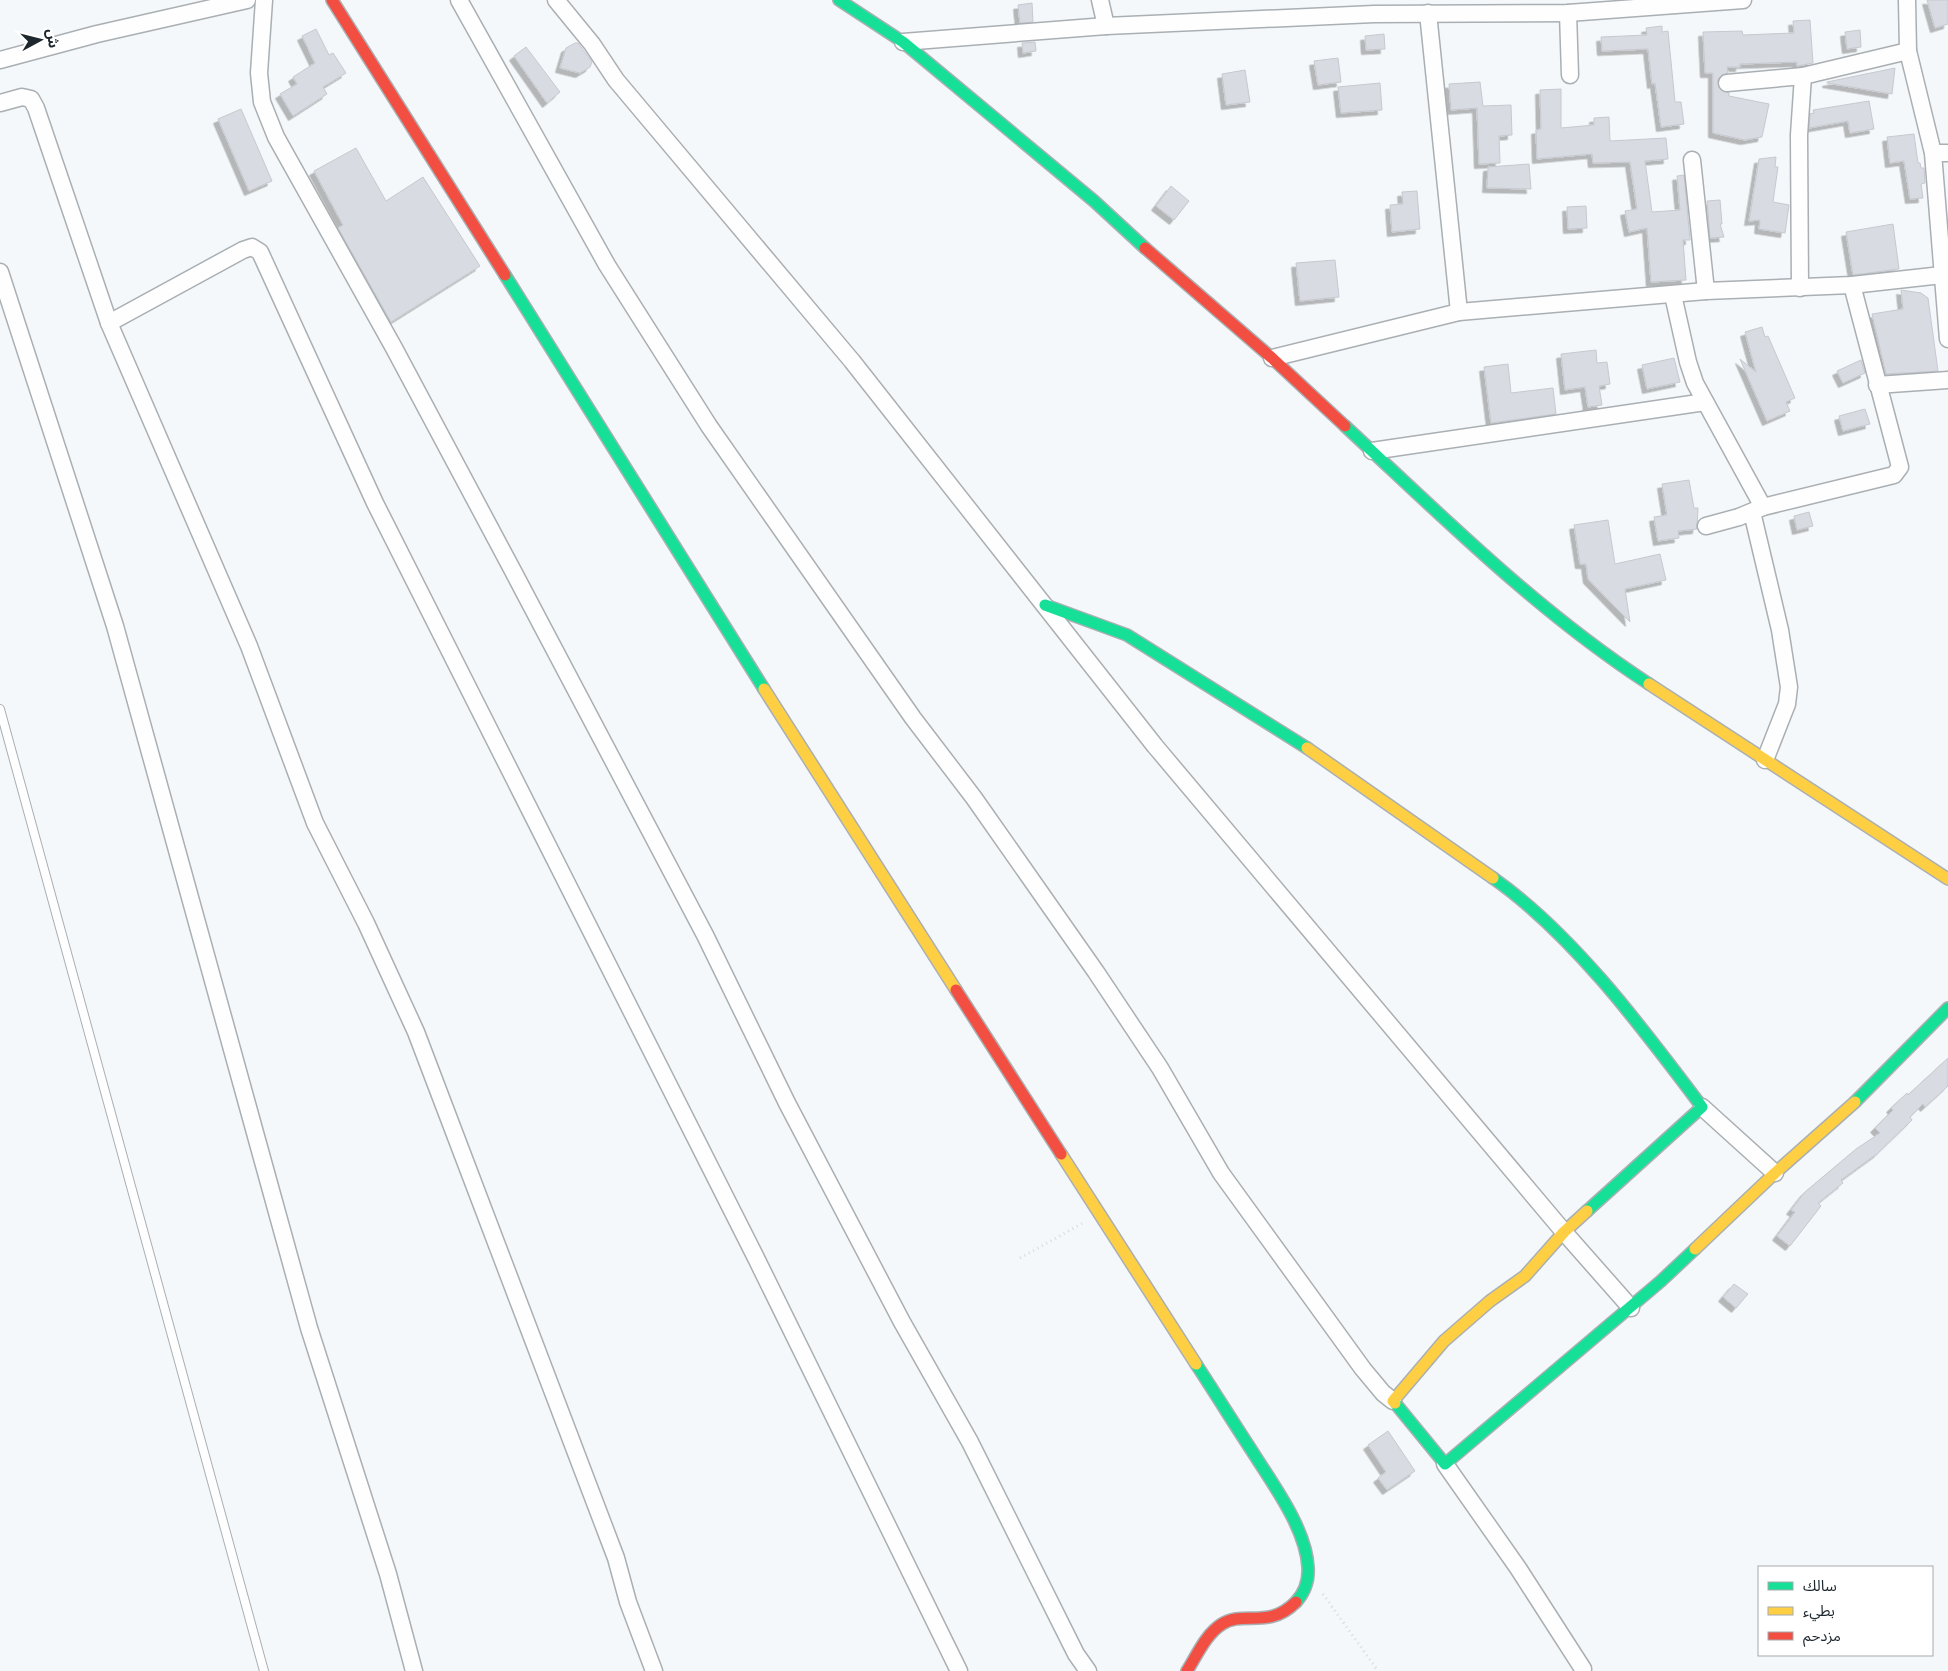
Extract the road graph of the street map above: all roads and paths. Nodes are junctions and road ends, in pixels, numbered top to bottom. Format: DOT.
graph roads {
  1 [pos="247,0"];
  2 [pos="264,0"];
  3 [pos="332,0"];
  4 [pos="459,0"];
  5 [pos="556,0"];
  6 [pos="839,0"];
  7 [pos="1100,0"];
  8 [pos="1743,0"];
  9 [pos="1907,0"];
  10 [pos="1428,13"];
  11 [pos="1568,13"];
  12 [pos="1106,26"];
  13 [pos="903,42"];
  14 [pos="1908,51"];
  15 [pos="0,60"];
  16 [pos="1570,75"];
  17 [pos="1803,76"];
  18 [pos="1727,84"];
  19 [pos="0,103"];
  20 [pos="1940,153"];
  21 [pos="1692,160"];
  22 [pos="1944,211"];
  23 [pos="0,272"];
  24 [pos="1942,275"];
  25 [pos="1852,285"];
  26 [pos="1800,288"];
  27 [pos="1706,291"];
  28 [pos="1674,295"];
  29 [pos="1946,301"];
  30 [pos="1459,312"];
  31 [pos="109,323"];
  32 [pos="1948,339"];
  33 [pos="1272,358"];
  34 [pos="1948,380"];
  35 [pos="1877,385"];
  36 [pos="1705,402"];
  37 [pos="1372,451"];
  38 [pos="1757,510"];
  39 [pos="1706,526"];
  40 [pos="1045,605"];
  41 [pos="0,709"];
  42 [pos="1765,760"];
  43 [pos="1948,879"];
  44 [pos="1948,1008"];
  45 [pos="1702,1107"];
  46 [pos="1775,1172"];
  47 [pos="1099,1215"];
  48 [pos="1564,1232"];
  49 [pos="1020,1258"];
  50 [pos="1631,1308"];
  51 [pos="1393,1401"];
  52 [pos="1445,1464"];
  53 [pos="1311,1572"];
  54 [pos="1582,1669"];
  55 [pos="264,1671"];
  56 [pos="414,1671"];
  57 [pos="654,1671"];
  58 [pos="959,1671"];
  59 [pos="1088,1671"];
  60 [pos="1187,1671"];
  61 [pos="1378,1671"];
  1 -- 15 [label="street"];
  2 -- 59 [label="street"];
  3 -- 47 [label="street"];
  4 -- 51 [label="street"];
  5 -- 40 [label="street"];
  6 -- 13 [label="street"];
  7 -- 12 [label="street"];
  8 -- 11 [label="street"];
  9 -- 14 [label="street"];
  10 -- 11 [label="street"];
  10 -- 12 [label="street"];
  10 -- 30 [label="street"];
  11 -- 16 [label="street"];
  12 -- 13 [label="street"];
  13 -- 33 [label="street"];
  14 -- 17 [label="street"];
  14 -- 20 [label="street"];
  17 -- 18 [label="street"];
  17 -- 26 [label="street"];
  19 -- 31 [label="street"];
  20 -- 22 [label="street"];
  21 -- 27 [label="street"];
  22 -- 24 [label="street"];
  23 -- 56 [label="street"];
  24 -- 25 [label="street"];
  24 -- 29 [label="street"];
  25 -- 26 [label="street"];
  25 -- 35 [label="street"];
  26 -- 27 [label="street"];
  27 -- 28 [label="street"];
  28 -- 30 [label="street"];
  28 -- 36 [label="street"];
  29 -- 32 [label="street"];
  30 -- 33 [label="street"];
  31 -- 57 [label="street"];
  31 -- 58 [label="street"];
  33 -- 37 [label="street"];
  34 -- 35 [label="street"];
  35 -- 38 [label="street"];
  36 -- 37 [label="street"];
  36 -- 38 [label="street"];
  37 -- 42 [label="street"];
  38 -- 39 [label="street"];
  38 -- 42 [label="street"];
  40 -- 45 [label="street"];
  40 -- 48 [label="street"];
  41 -- 55 [label="lane"];
  42 -- 43 [label="street"];
  44 -- 46 [label="street"];
  45 -- 46 [label="street"];
  45 -- 48 [label="street"];
  46 -- 50 [label="street"];
  47 -- 49 [label="path"];
  47 -- 53 [label="street"];
  48 -- 50 [label="street"];
  48 -- 51 [label="street"];
  50 -- 52 [label="street"];
  51 -- 52 [label="street"];
  52 -- 54 [label="street"];
  53 -- 60 [label="street"];
  53 -- 61 [label="path"];
}
